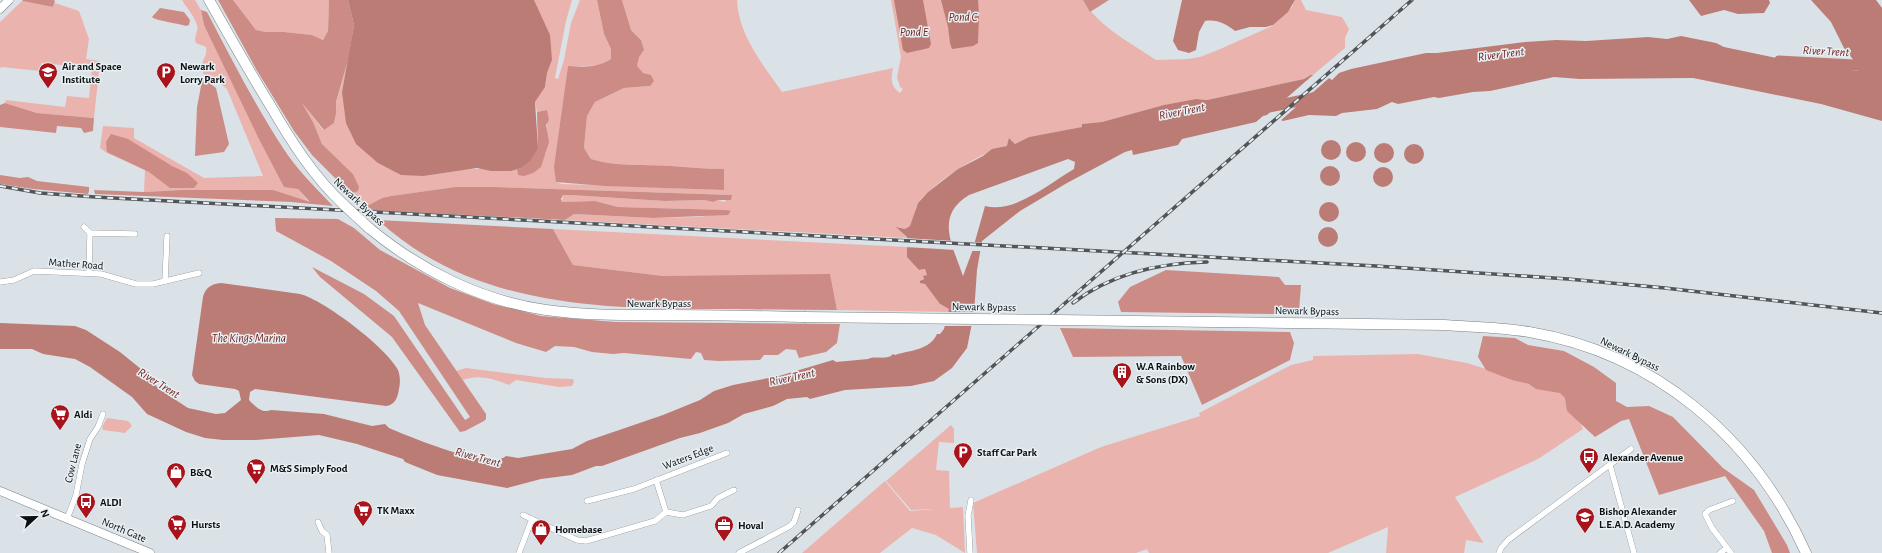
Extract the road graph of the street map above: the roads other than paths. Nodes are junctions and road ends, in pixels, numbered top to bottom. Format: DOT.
graph roads {
  1 [pos="9,0"];
  2 [pos="209,0"];
  3 [pos="0,9"];
  4 [pos="84,227"];
  5 [pos="90,233"];
  6 [pos="135,234"];
  7 [pos="167,236"];
  8 [pos="89,273"];
  9 [pos="199,273"];
  10 [pos="165,281"];
  11 [pos="0,282"];
  12 [pos="103,414"];
  13 [pos="1631,449"];
  14 [pos="728,453"];
  15 [pos="1610,465"];
  16 [pos="656,480"];
  17 [pos="734,490"];
  18 [pos="0,491"];
  19 [pos="971,500"];
  20 [pos="587,501"];
  21 [pos="1733,501"];
  22 [pos="798,510"];
  23 [pos="666,512"];
  24 [pos="524,515"];
  25 [pos="67,518"];
  26 [pos="532,519"];
  27 [pos="318,522"];
  28 [pos="1727,548"];
  29 [pos="150,553"];
  30 [pos="329,553"];
  31 [pos="519,553"];
  32 [pos="739,553"];
  33 [pos="970,553"];
  34 [pos="1499,553"];
  35 [pos="1634,553"];
  36 [pos="1720,553"];
  37 [pos="1731,553"];
  38 [pos="1806,553"];
  1 -- 3 [label="main road"];
  2 -- 38 [label="highway, Newark Bypass, bridge"];
  4 -- 5 [label="street"];
  5 -- 6 [label="street"];
  5 -- 8 [label="street"];
  7 -- 10 [label="street"];
  8 -- 10 [label="street, Mather Road"];
  8 -- 11 [label="street, Mather Road"];
  9 -- 10 [label="street, Mather Road"];
  12 -- 25 [label="street, Cow Lane"];
  13 -- 15 [label="street"];
  14 -- 16 [label="street, Waters Edge"];
  15 -- 34 [label="street"];
  15 -- 35 [label="street"];
  16 -- 20 [label="street, Waters Edge"];
  16 -- 23 [label="street, Waters Edge"];
  17 -- 23 [label="street"];
  18 -- 25 [label="main road, North Gate"];
  19 -- 33 [label="street"];
  21 -- 28 [label="street"];
  22 -- 32 [label="street"];
  23 -- 26 [label="street"];
  24 -- 26 [label="street"];
  25 -- 29 [label="main road, North Gate"];
  26 -- 31 [label="street"];
  27 -- 30 [label="street"];
  28 -- 36 [label="street"];
  28 -- 37 [label="street"];
}
